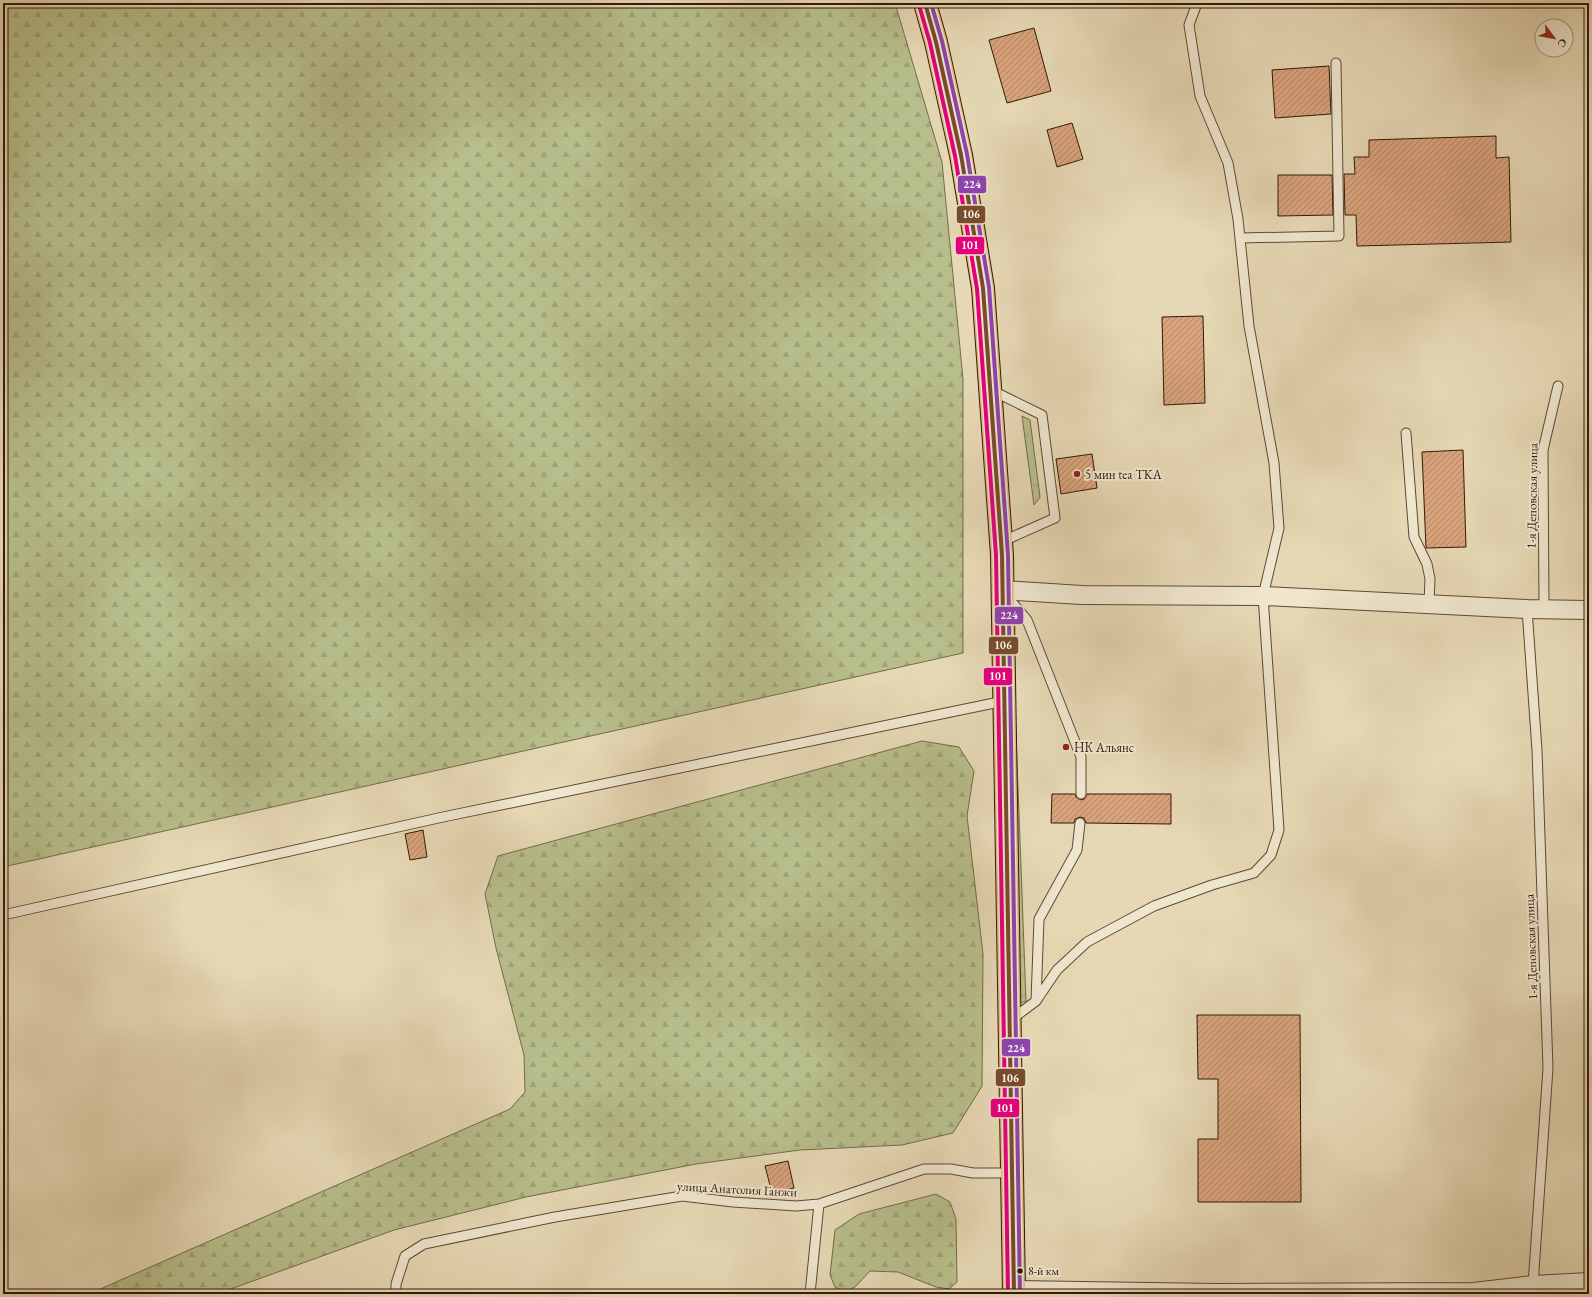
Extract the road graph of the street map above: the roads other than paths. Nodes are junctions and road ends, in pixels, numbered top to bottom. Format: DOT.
graph roads {
  1 [pos="925,3"];
  2 [pos="1197,3"];
  3 [pos="1336,63"];
  4 [pos="1240,238"];
  5 [pos="1558,386"];
  6 [pos="990,390"];
  7 [pos="1406,434"];
  8 [pos="1001,542"];
  9 [pos="1002,590"];
  10 [pos="1263,596"];
  11 [pos="1429,603"];
  12 [pos="1536,608"];
  13 [pos="1589,610"];
  14 [pos="1004,701"];
  15 [pos="1081,794"];
  16 [pos="1080,823"];
  17 [pos="3,915"];
  18 [pos="1036,1001"];
  19 [pos="1009,1021"];
  20 [pos="1013,1173"];
  21 [pos="819,1204"];
  22 [pos="1589,1282"];
  23 [pos="1534,1285"];
  24 [pos="1014,1292"];
  25 [pos="396,1294"];
  26 [pos="810,1294"];
  1 -- 6 [label="main road"];
  2 -- 4 [label="lane"];
  3 -- 4 [label="lane"];
  4 -- 10 [label="lane"];
  5 -- 12 [label="lane, 1-я Деповская улица"];
  6 -- 8 [label="main road"];
  6 -- 8 [label="lane"];
  7 -- 11 [label="lane"];
  8 -- 9 [label="main road"];
  9 -- 10 [label="street"];
  9 -- 14 [label="main road"];
  9 -- 15 [label="lane"];
  10 -- 11 [label="street"];
  10 -- 18 [label="lane"];
  11 -- 12 [label="street"];
  12 -- 13 [label="street"];
  12 -- 23 [label="lane, 1-я Деповская улица"];
  14 -- 17 [label="lane"];
  14 -- 19 [label="main road"];
  16 -- 18 [label="lane"];
  18 -- 19 [label="lane"];
  19 -- 20 [label="main road"];
  20 -- 21 [label="lane, улица Анатолия Ганжи"];
  20 -- 24 [label="main road"];
  21 -- 25 [label="lane, улица Анатолия Ганжи"];
  21 -- 26 [label="lane"];
  22 -- 23 [label="street"];
  23 -- 24 [label="street"];
}
